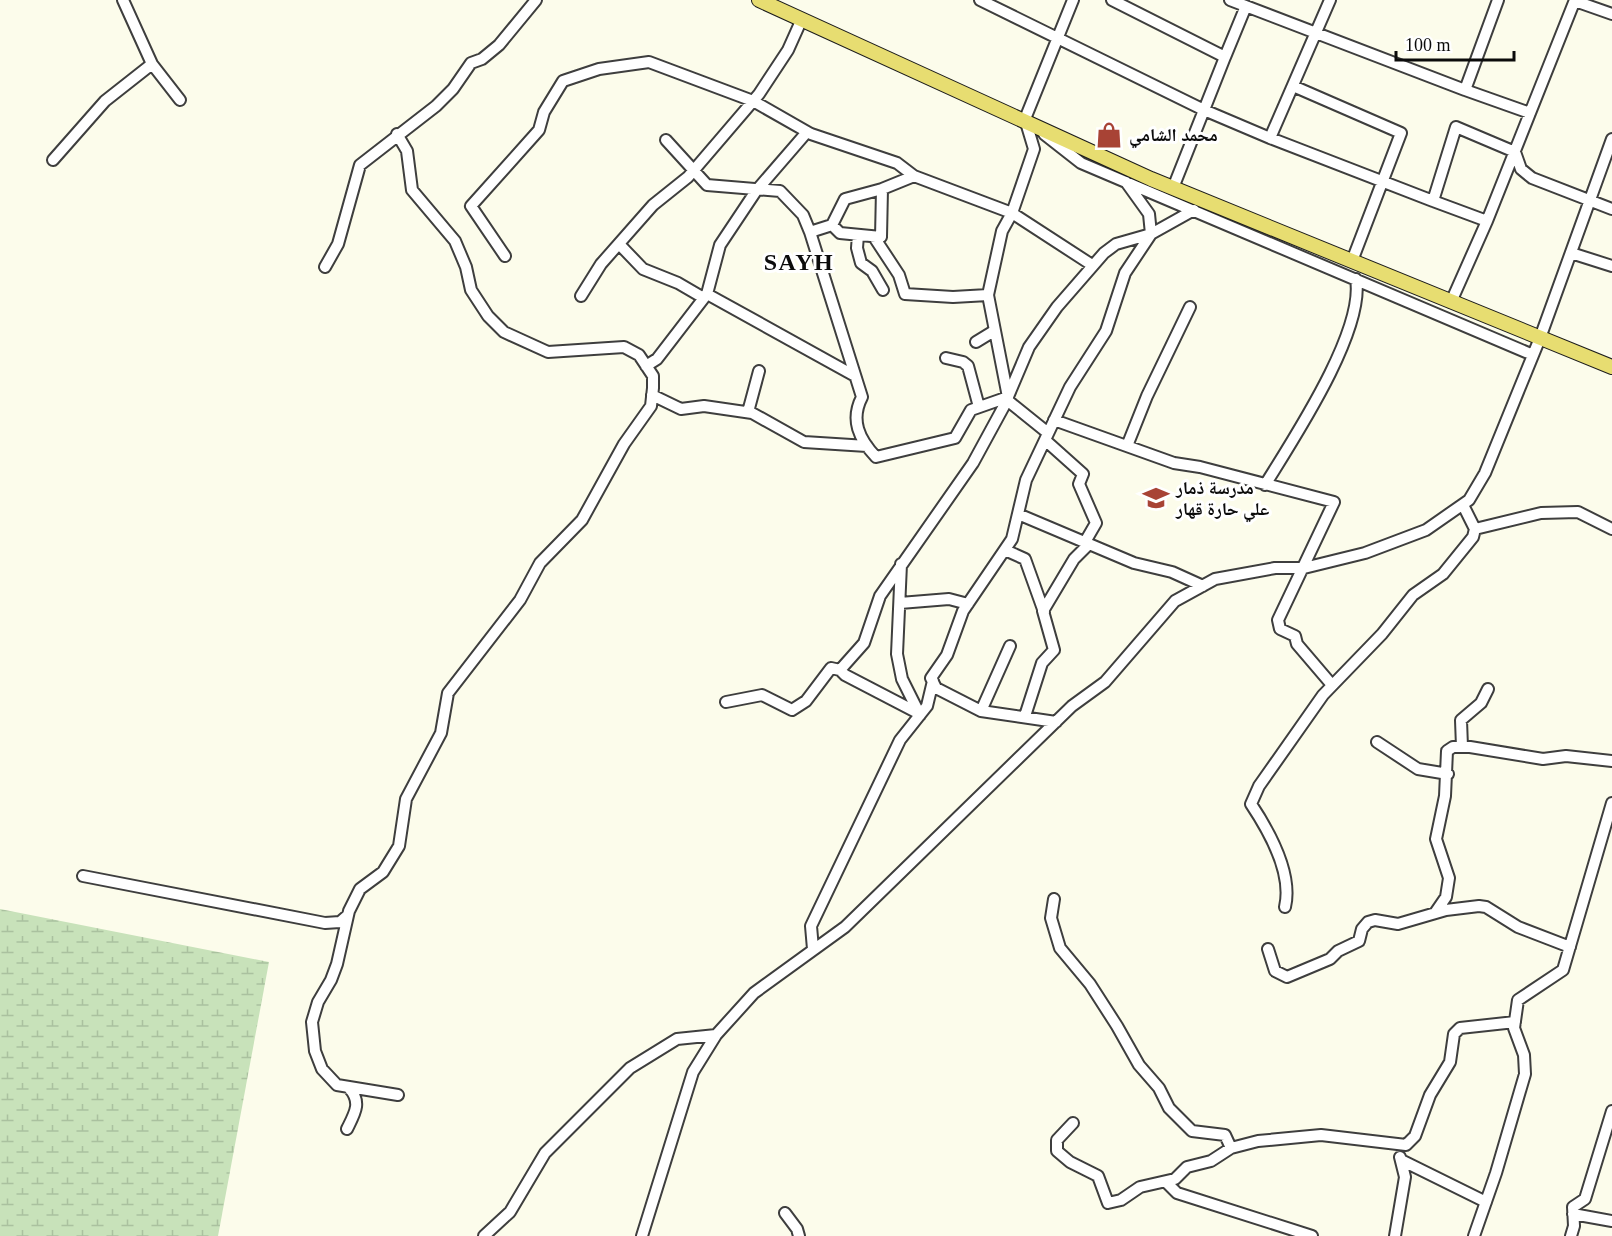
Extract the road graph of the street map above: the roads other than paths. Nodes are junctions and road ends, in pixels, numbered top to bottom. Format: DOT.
graph roads {
  1 [pos="123,0"];
  2 [pos="536,0"];
  3 [pos="759,0"];
  4 [pos="980,0"];
  5 [pos="1073,0"];
  6 [pos="1112,0"];
  7 [pos="1230,0"];
  8 [pos="1330,0"];
  9 [pos="1498,0"];
  10 [pos="1575,0"];
  11 [pos="1253,5"];
  12 [pos="1612,14"];
  13 [pos="801,21"];
  14 [pos="1316,33"];
  15 [pos="1058,38"];
  16 [pos="1225,57"];
  17 [pos="152,64"];
  18 [pos="1293,86"];
  19 [pos="1465,90"];
  20 [pos="180,100"];
  21 [pos="753,101"];
  22 [pos="1204,110"];
  23 [pos="1530,113"];
  24 [pos="1025,119"];
  25 [pos="807,132"];
  26 [pos="397,134"];
  27 [pos="1270,138"];
  28 [pos="666,140"];
  29 [pos="1612,142"];
  30 [pos="1515,152"];
  31 [pos="52,160"];
  32 [pos="694,170"];
  33 [pos="914,176"];
  34 [pos="1383,181"];
  35 [pos="1126,182"];
  36 [pos="1173,188"];
  37 [pos="882,189"];
  38 [pos="756,191"];
  39 [pos="1433,201"];
  40 [pos="1590,201"];
  41 [pos="1612,209"];
  42 [pos="1194,210"];
  43 [pos="1012,213"];
  44 [pos="1488,221"];
  45 [pos="832,225"];
  46 [pos="810,232"];
  47 [pos="1151,234"];
  48 [pos="858,235"];
  49 [pos="874,237"];
  50 [pos="619,244"];
  51 [pos="1571,253"];
  52 [pos="505,256"];
  53 [pos="1352,261"];
  54 [pos="1092,265"];
  55 [pos="1612,266"];
  56 [pos="325,267"];
  57 [pos="1356,279"];
  58 [pos="883,290"];
  59 [pos="988,294"];
  60 [pos="581,296"];
  61 [pos="704,296"];
  62 [pos="1451,302"];
  63 [pos="1190,307"];
  64 [pos="994,331"];
  65 [pos="1540,338"];
  66 [pos="976,342"];
  67 [pos="1533,355"];
  68 [pos="946,358"];
  69 [pos="646,366"];
  70 [pos="1612,367"];
  71 [pos="759,371"];
  72 [pos="855,376"];
  73 [pos="652,395"];
  74 [pos="1008,399"];
  75 [pos="979,407"];
  76 [pos="748,412"];
  77 [pos="1054,420"];
  78 [pos="1046,437"];
  79 [pos="1128,446"];
  80 [pos="867,447"];
  81 [pos="1265,484"];
  82 [pos="1463,505"];
  83 [pos="1018,514"];
  84 [pos="1475,529"];
  85 [pos="1612,529"];
  86 [pos="1087,543"];
  87 [pos="1005,550"];
  88 [pos="901,563"];
  89 [pos="1304,568"];
  90 [pos="1203,586"];
  91 [pos="900,603"];
  92 [pos="968,604"];
  93 [pos="1044,612"];
  94 [pos="1010,646"];
  95 [pos="840,670"];
  96 [pos="933,681"];
  97 [pos="1332,685"];
  98 [pos="1488,689"];
  99 [pos="726,702"];
  100 [pos="981,711"];
  101 [pos="920,715"];
  102 [pos="1025,716"];
  103 [pos="1056,722"];
  104 [pos="1377,742"];
  105 [pos="1462,747"];
  106 [pos="1612,761"];
  107 [pos="1448,774"];
  108 [pos="1612,803"];
  109 [pos="83,876"];
  110 [pos="1054,899"];
  111 [pos="1285,907"];
  112 [pos="1435,913"];
  113 [pos="348,915"];
  114 [pos="1570,947"];
  115 [pos="1268,948"];
  116 [pos="813,950"];
  117 [pos="1515,1023"];
  118 [pos="716,1035"];
  119 [pos="349,1088"];
  120 [pos="398,1095"];
  121 [pos="1612,1112"];
  122 [pos="1073,1123"];
  123 [pos="347,1129"];
  124 [pos="1398,1145"];
  125 [pos="1231,1148"];
  126 [pos="1401,1160"];
  127 [pos="1166,1182"];
  128 [pos="1486,1202"];
  129 [pos="785,1213"];
  130 [pos="1573,1214"];
  131 [pos="1612,1221"];
  132 [pos="1304,1235"];
  133 [pos="484,1236"];
  134 [pos="642,1236"];
  135 [pos="799,1236"];
  136 [pos="1395,1236"];
  137 [pos="1474,1236"];
  138 [pos="1571,1236"];
  1 -- 17 [label="street"];
  2 -- 26 [label="street"];
  3 -- 13 [label="main road"];
  4 -- 15 [label="street"];
  5 -- 15 [label="street"];
  6 -- 16 [label="street"];
  7 -- 11 [label="street"];
  8 -- 14 [label="street"];
  9 -- 19 [label="street"];
  10 -- 12 [label="street"];
  10 -- 23 [label="street"];
  11 -- 14 [label="street"];
  11 -- 16 [label="street"];
  13 -- 21 [label="street"];
  13 -- 24 [label="main road"];
  14 -- 18 [label="street"];
  14 -- 19 [label="street"];
  15 -- 22 [label="street"];
  15 -- 24 [label="street"];
  16 -- 22 [label="street"];
  17 -- 20 [label="street"];
  17 -- 31 [label="street"];
  18 -- 27 [label="street"];
  18 -- 34 [label="street"];
  19 -- 23 [label="street"];
  21 -- 25 [label="street"];
  21 -- 32 [label="street"];
  21 -- 52 [label="street"];
  22 -- 27 [label="street"];
  22 -- 36 [label="street"];
  23 -- 30 [label="street"];
  24 -- 35 [label="street"];
  24 -- 36 [label="main road"];
  24 -- 43 [label="street"];
  25 -- 33 [label="street"];
  25 -- 38 [label="street"];
  26 -- 56 [label="street"];
  26 -- 69 [label="street"];
  27 -- 34 [label="street"];
  28 -- 32 [label="street"];
  29 -- 40 [label="street"];
  30 -- 39 [label="street"];
  30 -- 40 [label="street"];
  30 -- 44 [label="street"];
  32 -- 38 [label="street"];
  32 -- 50 [label="street"];
  33 -- 37 [label="street"];
  33 -- 43 [label="street"];
  34 -- 39 [label="street"];
  34 -- 53 [label="street"];
  35 -- 42 [label="street"];
  35 -- 47 [label="street"];
  36 -- 53 [label="main road"];
  37 -- 45 [label="street"];
  37 -- 49 [label="street"];
  38 -- 46 [label="street"];
  38 -- 61 [label="street"];
  39 -- 44 [label="street"];
  40 -- 41 [label="street"];
  40 -- 51 [label="street"];
  42 -- 47 [label="street"];
  42 -- 57 [label="street"];
  43 -- 54 [label="street"];
  43 -- 59 [label="street"];
  44 -- 62 [label="street"];
  45 -- 46 [label="street"];
  45 -- 48 [label="street"];
  46 -- 72 [label="street"];
  47 -- 54 [label="street"];
  47 -- 77 [label="street"];
  48 -- 49 [label="street"];
  48 -- 58 [label="street"];
  49 -- 59 [label="street"];
  50 -- 60 [label="street"];
  50 -- 61 [label="street"];
  51 -- 55 [label="street"];
  51 -- 65 [label="street"];
  53 -- 62 [label="main road"];
  54 -- 74 [label="street"];
  57 -- 67 [label="street"];
  57 -- 81 [label="street"];
  59 -- 64 [label="street"];
  61 -- 69 [label="street"];
  61 -- 72 [label="street"];
  62 -- 65 [label="main road"];
  63 -- 79 [label="street"];
  64 -- 66 [label="street"];
  64 -- 74 [label="street"];
  65 -- 67 [label="street"];
  65 -- 70 [label="main road"];
  67 -- 82 [label="street"];
  68 -- 75 [label="street"];
  69 -- 73 [label="street"];
  71 -- 76 [label="street"];
  72 -- 80 [label="street"];
  73 -- 76 [label="street"];
  73 -- 113 [label="street"];
  74 -- 75 [label="street"];
  74 -- 78 [label="street"];
  74 -- 88 [label="street"];
  75 -- 80 [label="street"];
  76 -- 80 [label="street"];
  77 -- 78 [label="street"];
  77 -- 79 [label="street"];
  78 -- 83 [label="street"];
  78 -- 86 [label="street"];
  79 -- 81 [label="street"];
  81 -- 89 [label="street"];
  82 -- 84 [label="street"];
  82 -- 89 [label="street"];
  83 -- 86 [label="street"];
  83 -- 87 [label="street"];
  84 -- 85 [label="street"];
  84 -- 97 [label="street"];
  86 -- 90 [label="street"];
  86 -- 93 [label="street"];
  87 -- 92 [label="street"];
  87 -- 93 [label="street"];
  88 -- 91 [label="street"];
  88 -- 95 [label="street"];
  89 -- 90 [label="street"];
  89 -- 97 [label="street"];
  90 -- 103 [label="street"];
  91 -- 92 [label="street"];
  91 -- 101 [label="street"];
  92 -- 96 [label="street"];
  93 -- 102 [label="street"];
  94 -- 100 [label="street"];
  95 -- 99 [label="street"];
  95 -- 101 [label="street"];
  96 -- 100 [label="street"];
  96 -- 101 [label="street"];
  97 -- 111 [label="street"];
  98 -- 105 [label="street"];
  100 -- 102 [label="street"];
  101 -- 116 [label="street"];
  102 -- 103 [label="street"];
  103 -- 116 [label="street"];
  104 -- 107 [label="street"];
  105 -- 106 [label="street"];
  105 -- 107 [label="street"];
  107 -- 112 [label="street"];
  108 -- 114 [label="street"];
  109 -- 113 [label="street"];
  110 -- 125 [label="street"];
  112 -- 114 [label="street"];
  112 -- 115 [label="street"];
  113 -- 119 [label="street"];
  114 -- 117 [label="street"];
  116 -- 118 [label="street"];
  117 -- 124 [label="street"];
  117 -- 128 [label="street"];
  118 -- 133 [label="street"];
  118 -- 134 [label="street"];
  119 -- 120 [label="street"];
  119 -- 123 [label="street"];
  121 -- 130 [label="street"];
  122 -- 127 [label="street"];
  124 -- 125 [label="street"];
  124 -- 126 [label="street"];
  125 -- 127 [label="street"];
  126 -- 128 [label="street"];
  126 -- 136 [label="street"];
  127 -- 132 [label="street"];
  128 -- 137 [label="street"];
  129 -- 135 [label="street"];
  130 -- 131 [label="street"];
  130 -- 138 [label="street"];
}
